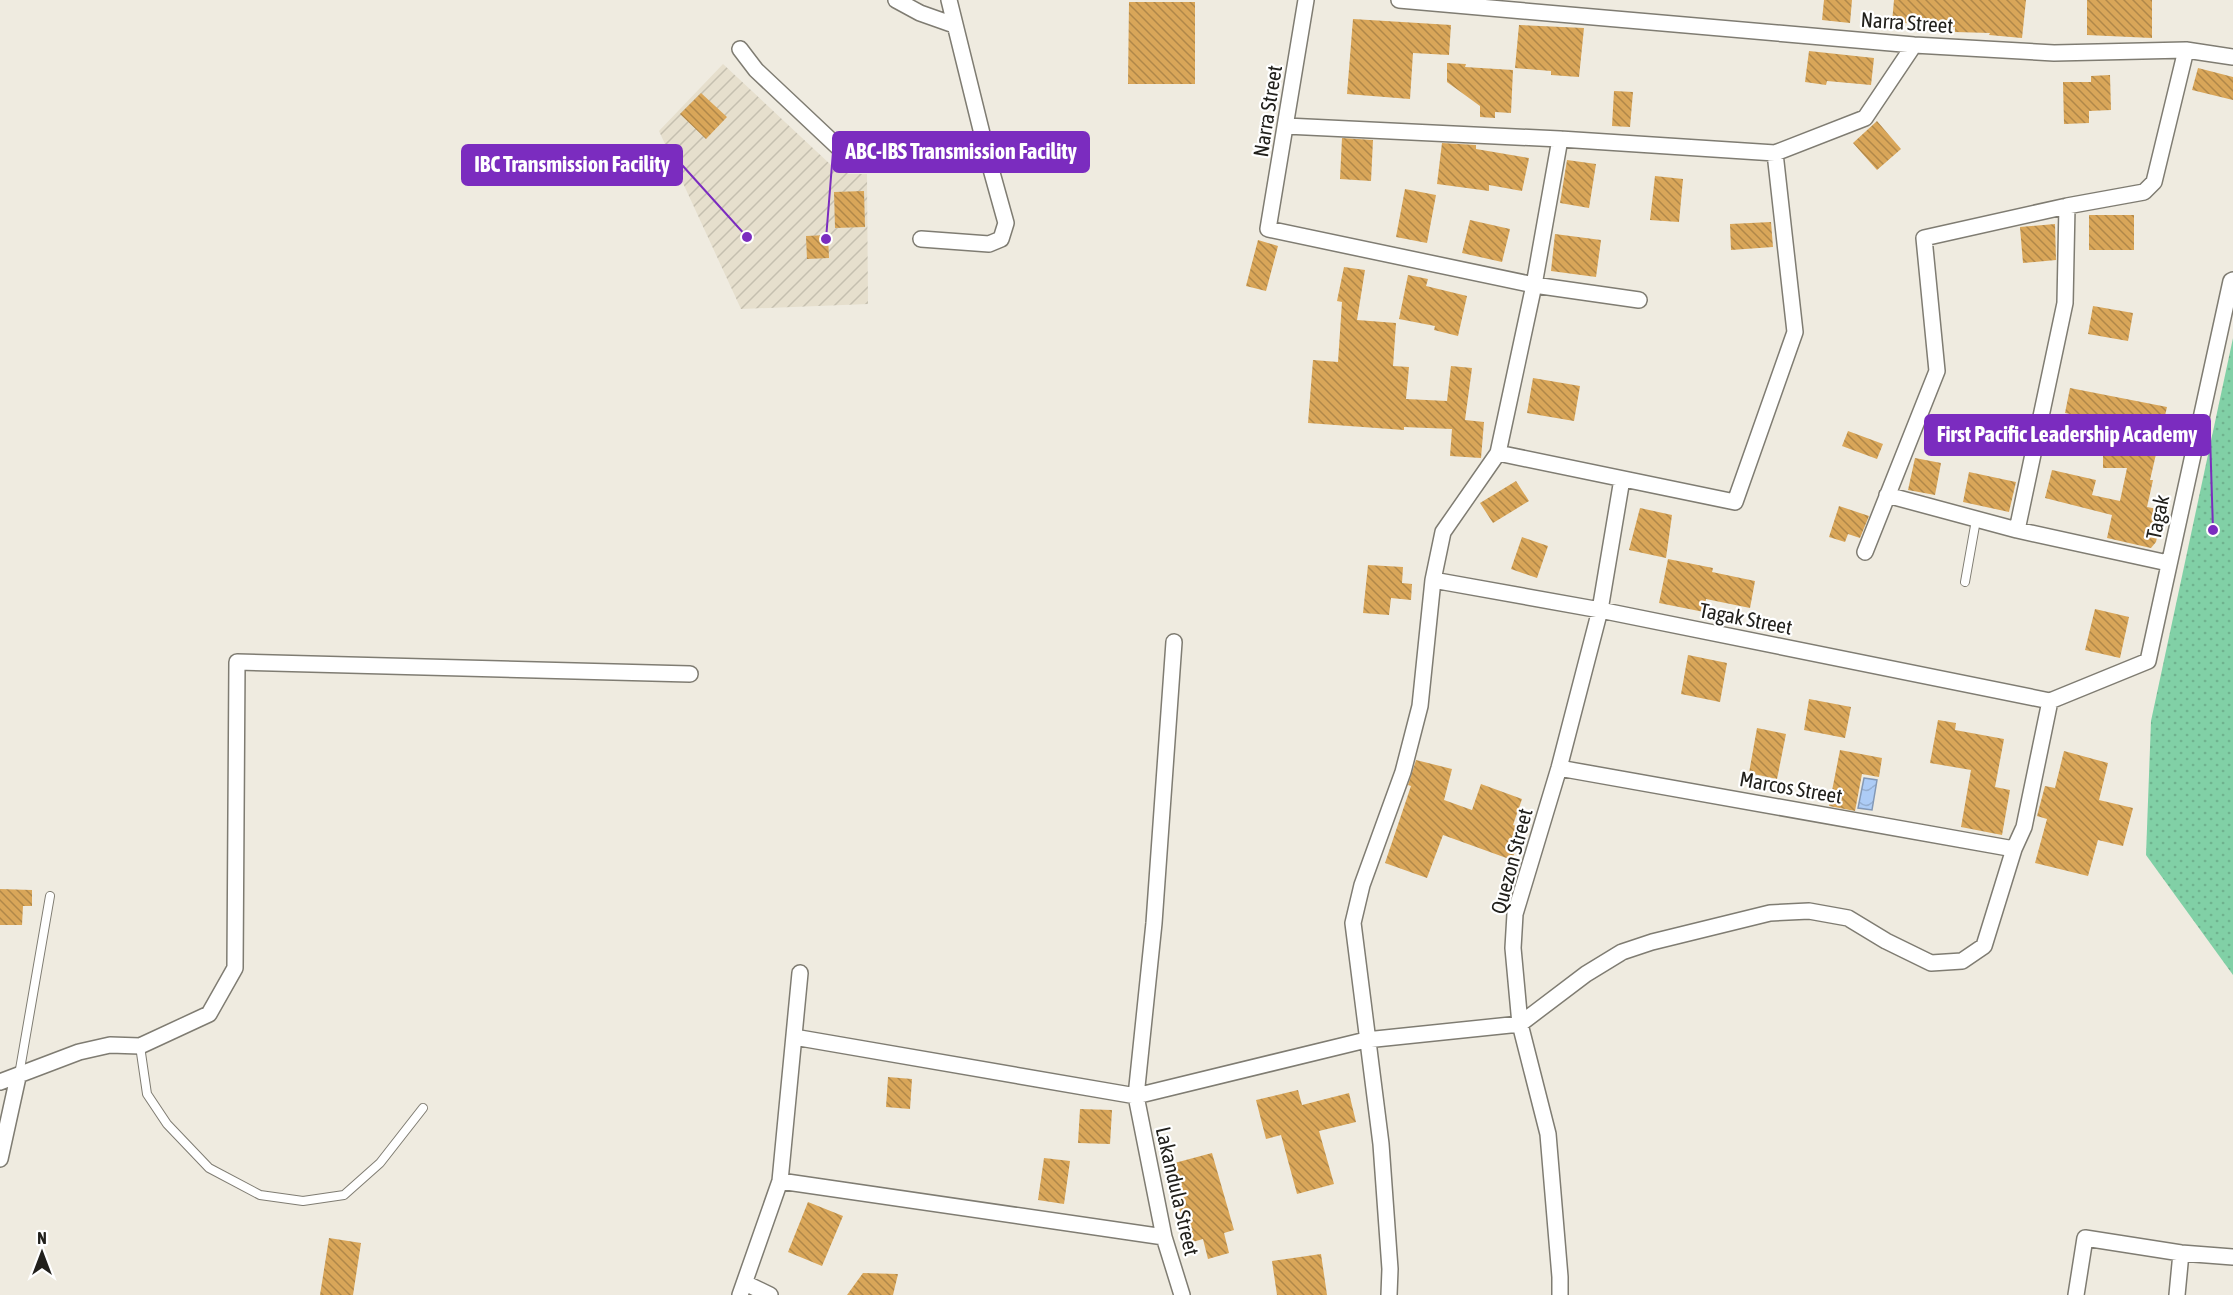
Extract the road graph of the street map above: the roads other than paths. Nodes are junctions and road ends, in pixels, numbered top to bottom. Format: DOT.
graph roads {
  1 [pos="896,0"];
  2 [pos="949,0"];
  3 [pos="1306,0"];
  4 [pos="1399,0"];
  5 [pos="954,25"];
  6 [pos="1914,45"];
  7 [pos="740,49"];
  8 [pos="2186,50"];
  9 [pos="2233,57"];
  10 [pos="1286,126"];
  11 [pos="1560,139"];
  12 [pos="1775,153"];
  13 [pos="988,162"];
  14 [pos="2067,206"];
  15 [pos="921,239"];
  16 [pos="2233,280"];
  17 [pos="1534,285"];
  18 [pos="1639,300"];
  19 [pos="1498,453"];
  20 [pos="1622,479"];
  21 [pos="1887,495"];
  22 [pos="1976,520"];
  23 [pos="2017,530"];
  24 [pos="1865,552"];
  25 [pos="2168,563"];
  26 [pos="1433,580"];
  27 [pos="1965,582"];
  28 [pos="1600,610"];
  29 [pos="1174,642"];
  30 [pos="690,675"];
  31 [pos="2050,700"];
  32 [pos="1559,768"];
  33 [pos="2014,849"];
  34 [pos="50,896"];
  35 [pos="800,973"];
  36 [pos="1520,1024"];
  37 [pos="794,1037"];
  38 [pos="1366,1040"];
  39 [pos="140,1046"];
  40 [pos="18,1077"];
  41 [pos="0,1082"];
  42 [pos="1136,1096"];
  43 [pos="423,1108"];
  44 [pos="0,1159"];
  45 [pos="780,1181"];
  46 [pos="1164,1237"];
  47 [pos="2181,1253"];
  48 [pos="2233,1257"];
  49 [pos="742,1289"];
  50 [pos="770,1295"];
  51 [pos="1182,1295"];
  52 [pos="1389,1295"];
  53 [pos="1560,1295"];
  54 [pos="2076,1295"];
  55 [pos="2177,1295"];
  1 -- 5 [label="street"];
  2 -- 5 [label="street"];
  3 -- 10 [label="street, Narra Street"];
  4 -- 6 [label="street, Narra Street"];
  5 -- 13 [label="street"];
  6 -- 8 [label="street, Narra Street"];
  6 -- 12 [label="street"];
  7 -- 13 [label="street"];
  8 -- 9 [label="street, Narra Street"];
  8 -- 14 [label="street"];
  10 -- 11 [label="street"];
  10 -- 17 [label="street, Narra Street"];
  11 -- 12 [label="street"];
  11 -- 17 [label="street"];
  12 -- 20 [label="street"];
  13 -- 15 [label="street"];
  14 -- 21 [label="street"];
  14 -- 23 [label="street"];
  16 -- 25 [label="street, Tagak"];
  17 -- 18 [label="street"];
  17 -- 19 [label="street"];
  19 -- 20 [label="street"];
  19 -- 26 [label="street"];
  20 -- 28 [label="street, Quezon Street"];
  21 -- 22 [label="street"];
  21 -- 24 [label="street"];
  22 -- 23 [label="street"];
  22 -- 27 [label="lane"];
  23 -- 25 [label="street"];
  25 -- 31 [label="street, Tagak"];
  26 -- 28 [label="street, Tagak Street"];
  26 -- 38 [label="street"];
  28 -- 31 [label="street, Tagak Street"];
  28 -- 32 [label="street, Quezon Street"];
  29 -- 42 [label="street, Lakandula Street"];
  30 -- 39 [label="street"];
  31 -- 33 [label="street"];
  32 -- 33 [label="street, Marcos Street"];
  32 -- 36 [label="street, Quezon Street"];
  33 -- 36 [label="street"];
  34 -- 40 [label="lane"];
  35 -- 37 [label="street"];
  36 -- 38 [label="street"];
  36 -- 53 [label="street, Quezon Street"];
  37 -- 42 [label="street"];
  37 -- 45 [label="street"];
  38 -- 42 [label="street"];
  38 -- 52 [label="street"];
  39 -- 40 [label="street"];
  39 -- 43 [label="lane"];
  40 -- 41 [label="street"];
  40 -- 44 [label="street"];
  42 -- 46 [label="street, Lakandula Street"];
  45 -- 46 [label="street"];
  45 -- 49 [label="street"];
  46 -- 51 [label="street, Lakandula Street"];
  47 -- 48 [label="street"];
  47 -- 54 [label="street"];
  47 -- 55 [label="street"];
  49 -- 50 [label="street"];
}
